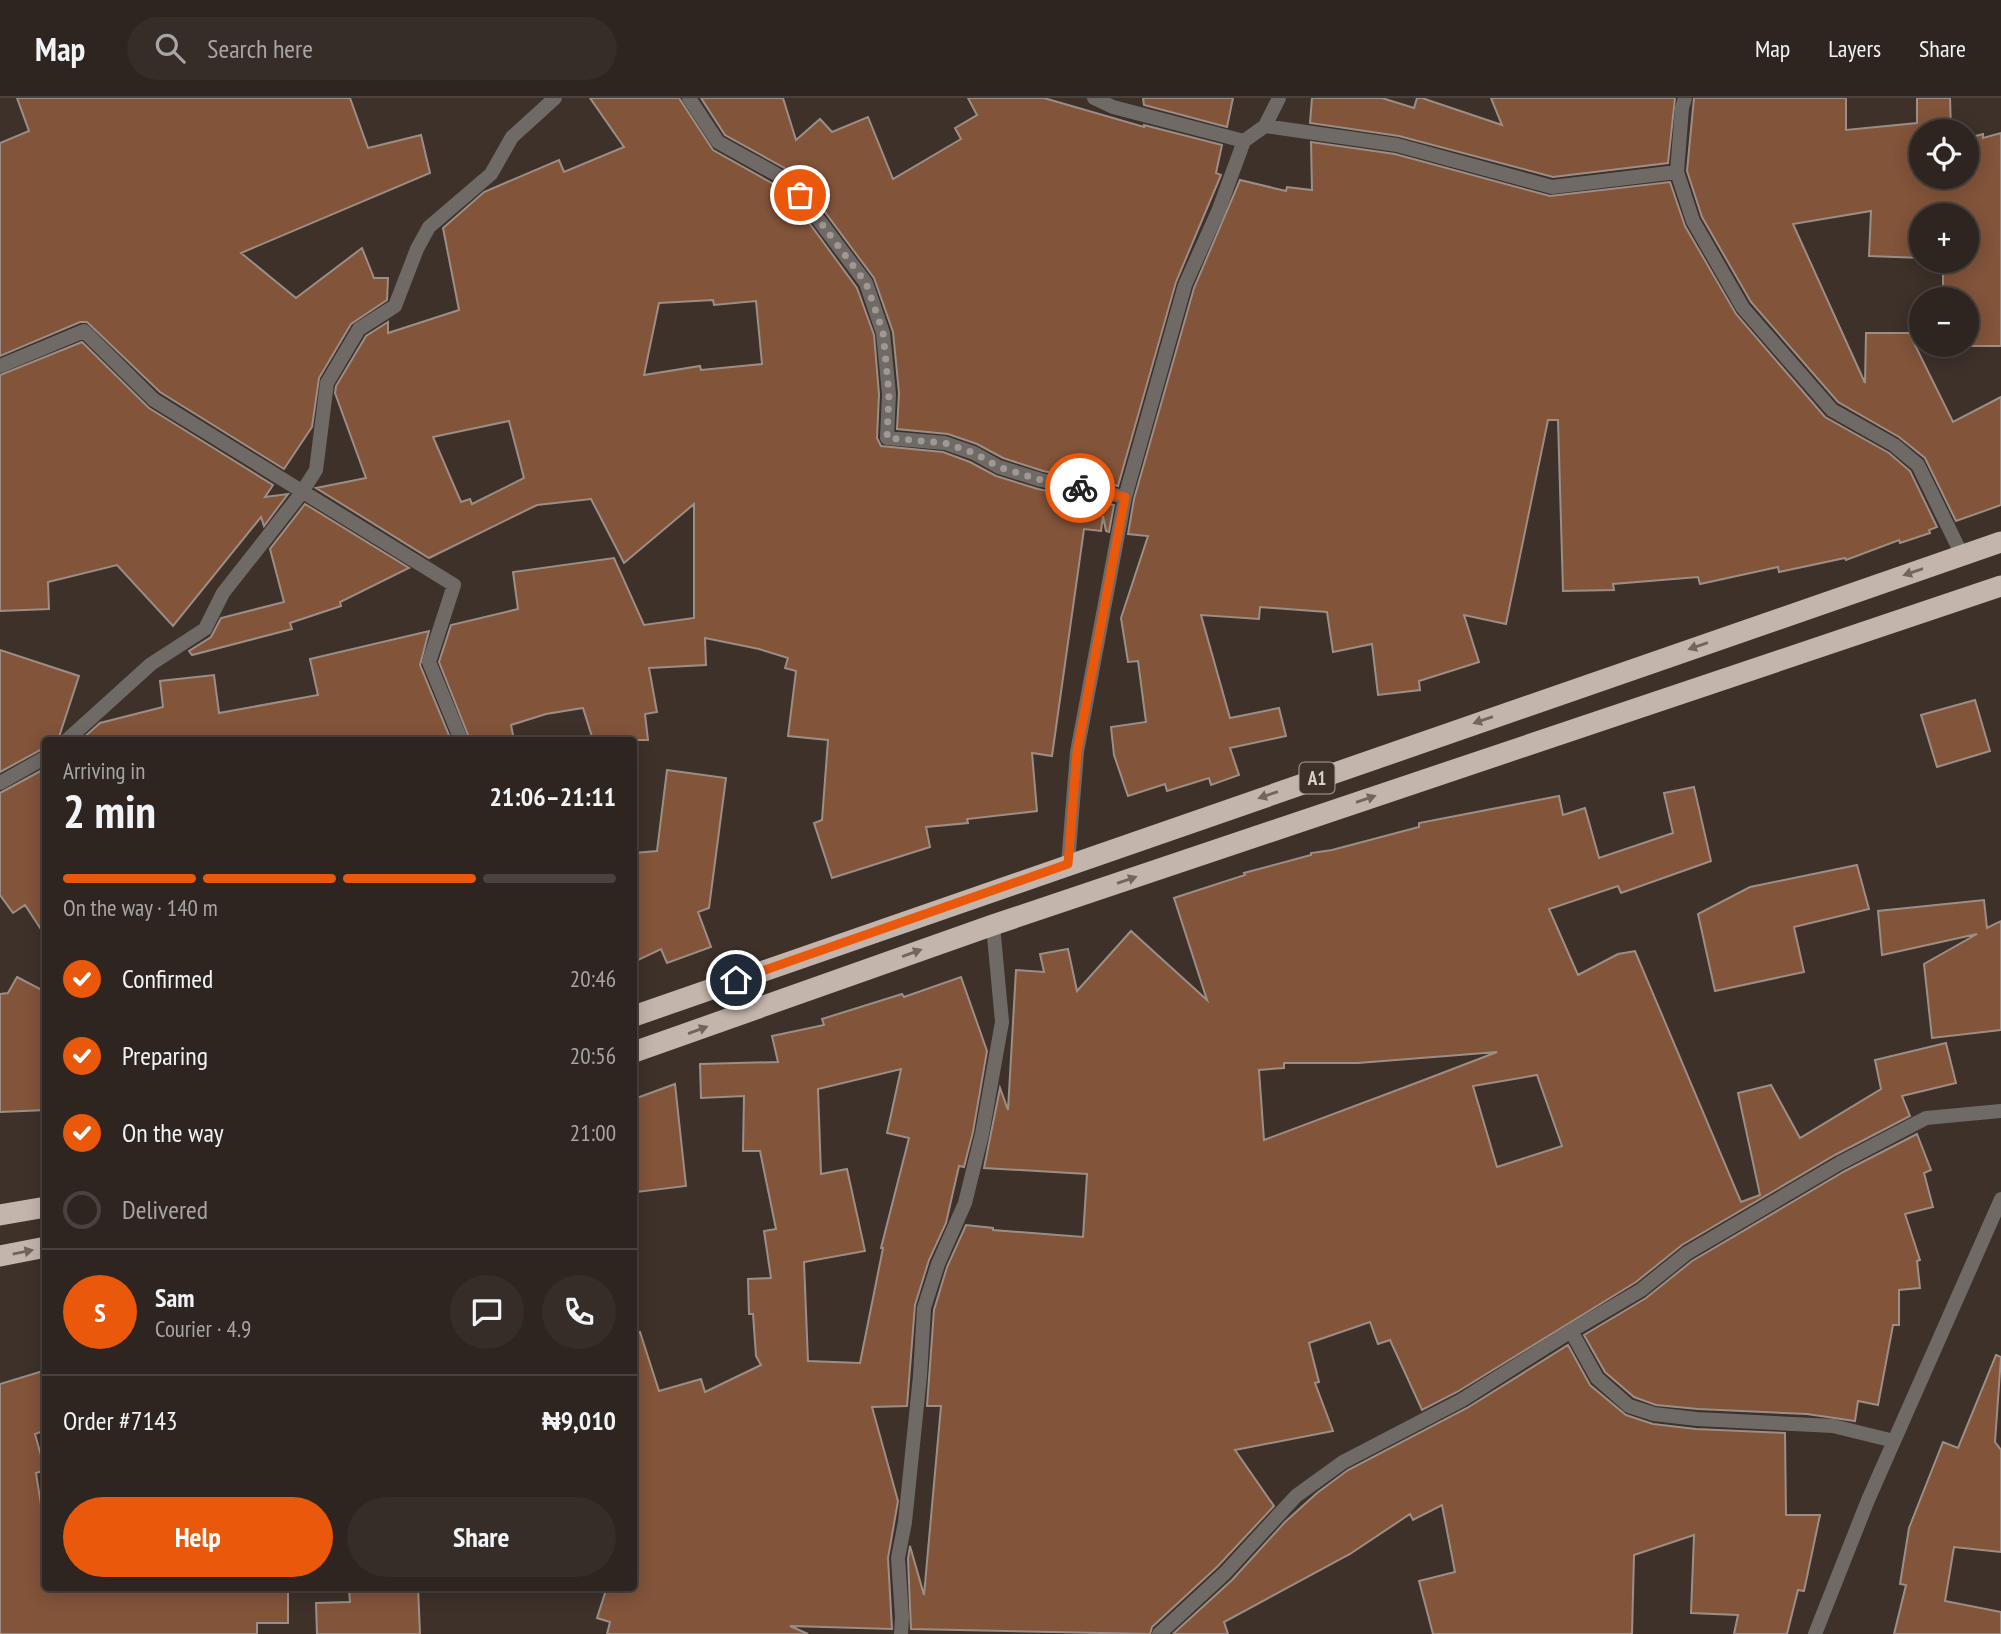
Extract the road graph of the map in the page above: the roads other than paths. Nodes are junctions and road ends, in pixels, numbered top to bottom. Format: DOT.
graph roads {
  1 [pos="555,98"];
  2 [pos="689,98"];
  3 [pos="1094,98"];
  4 [pos="1279,98"];
  5 [pos="1685,98"];
  6 [pos="1265,126"];
  7 [pos="1244,141"];
  8 [pos="1677,172"];
  9 [pos="0,366"];
  10 [pos="1125,497"];
  11 [pos="2001,542"];
  12 [pos="1962,555"];
  13 [pos="2001,586"];
  14 [pos="70,737"];
  15 [pos="460,737"];
  16 [pos="42,760"];
  17 [pos="0,783"];
  18 [pos="1068,864"];
  19 [pos="993,925"];
  20 [pos="637,1015"];
  21 [pos="637,1051"];
  22 [pos="2001,1111"];
  23 [pos="2001,1199"];
  24 [pos="42,1208"];
  25 [pos="0,1215"];
  26 [pos="42,1248"];
  27 [pos="0,1256"];
  28 [pos="1571,1331"];
  29 [pos="1894,1441"];
  30 [pos="901,1634"];
  31 [pos="1159,1634"];
  32 [pos="1815,1634"];
  1 -- 14 [label="street"];
  2 -- 10 [label="street"];
  3 -- 7 [label="street"];
  4 -- 6 [label="street"];
  5 -- 8 [label="street"];
  6 -- 7 [label="street"];
  6 -- 8 [label="street"];
  7 -- 10 [label="street"];
  8 -- 12 [label="street"];
  9 -- 15 [label="street"];
  10 -- 18 [label="street"];
  11 -- 12 [label="highway, A1"];
  12 -- 18 [label="highway, A1, one-way"];
  19 -- 13 [label="highway, A1, one-way"];
  16 -- 17 [label="street"];
  18 -- 20 [label="highway, A1"];
  21 -- 19 [label="highway, A1, one-way"];
  19 -- 30 [label="street"];
  22 -- 28 [label="street"];
  23 -- 29 [label="street"];
  24 -- 25 [label="highway"];
  27 -- 26 [label="highway, one-way"];
  28 -- 29 [label="street"];
  28 -- 31 [label="street"];
  29 -- 32 [label="street"];
}
